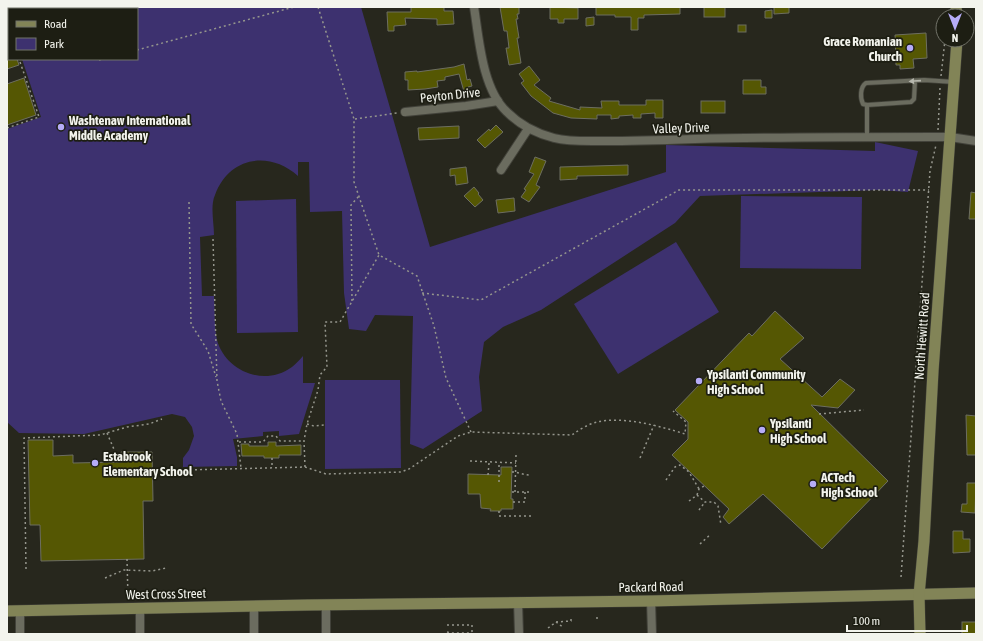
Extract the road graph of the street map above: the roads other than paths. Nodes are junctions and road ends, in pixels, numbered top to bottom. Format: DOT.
graph roads {
  1 [pos="474,7"];
  2 [pos="956,48"];
  3 [pos="915,81"];
  4 [pos="954,82"];
  5 [pos="498,101"];
  6 [pos="867,105"];
  7 [pos="405,112"];
  8 [pos="528,129"];
  9 [pos="867,136"];
  10 [pos="950,137"];
  11 [pos="976,142"];
  12 [pos="501,170"];
  13 [pos="976,594"];
  14 [pos="919,595"];
  15 [pos="651,601"];
  16 [pos="518,602"];
  17 [pos="326,605"];
  18 [pos="254,607"];
  19 [pos="140,609"];
  20 [pos="7,611"];
  21 [pos="20,611"];
  22 [pos="20,634"];
  23 [pos="140,634"];
  24 [pos="254,634"];
  25 [pos="326,634"];
  26 [pos="518,634"];
  27 [pos="652,634"];
  28 [pos="920,634"];
  1 -- 5 [label="street, Valley Drive"];
  2 -- 4 [label="main road, North Hewitt Road"];
  4 -- 3 [label="lane, one-way"];
  3 -- 6 [label="lane"];
  3 -- 6 [label="lane"];
  4 -- 10 [label="main road, North Hewitt Road"];
  5 -- 7 [label="street, Peyton Drive"];
  5 -- 8 [label="street, Valley Drive"];
  6 -- 9 [label="lane"];
  8 -- 9 [label="street, Valley Drive"];
  8 -- 12 [label="street"];
  9 -- 10 [label="street, Valley Drive"];
  10 -- 11 [label="street, Valley Drive"];
  10 -- 14 [label="main road, North Hewitt Road"];
  13 -- 14 [label="main road, Packard Road"];
  14 -- 15 [label="main road, Packard Road"];
  14 -- 28 [label="main road, North Hewitt Road"];
  15 -- 16 [label="main road, Packard Road"];
  15 -- 27 [label="street"];
  16 -- 17 [label="main road, Packard Road"];
  16 -- 26 [label="street"];
  17 -- 18 [label="main road, West Cross Street"];
  17 -- 25 [label="street"];
  18 -- 19 [label="main road, West Cross Street"];
  18 -- 24 [label="street"];
  19 -- 21 [label="main road, West Cross Street"];
  19 -- 23 [label="street"];
  20 -- 21 [label="main road, West Cross Street"];
  21 -- 22 [label="street"];
}
